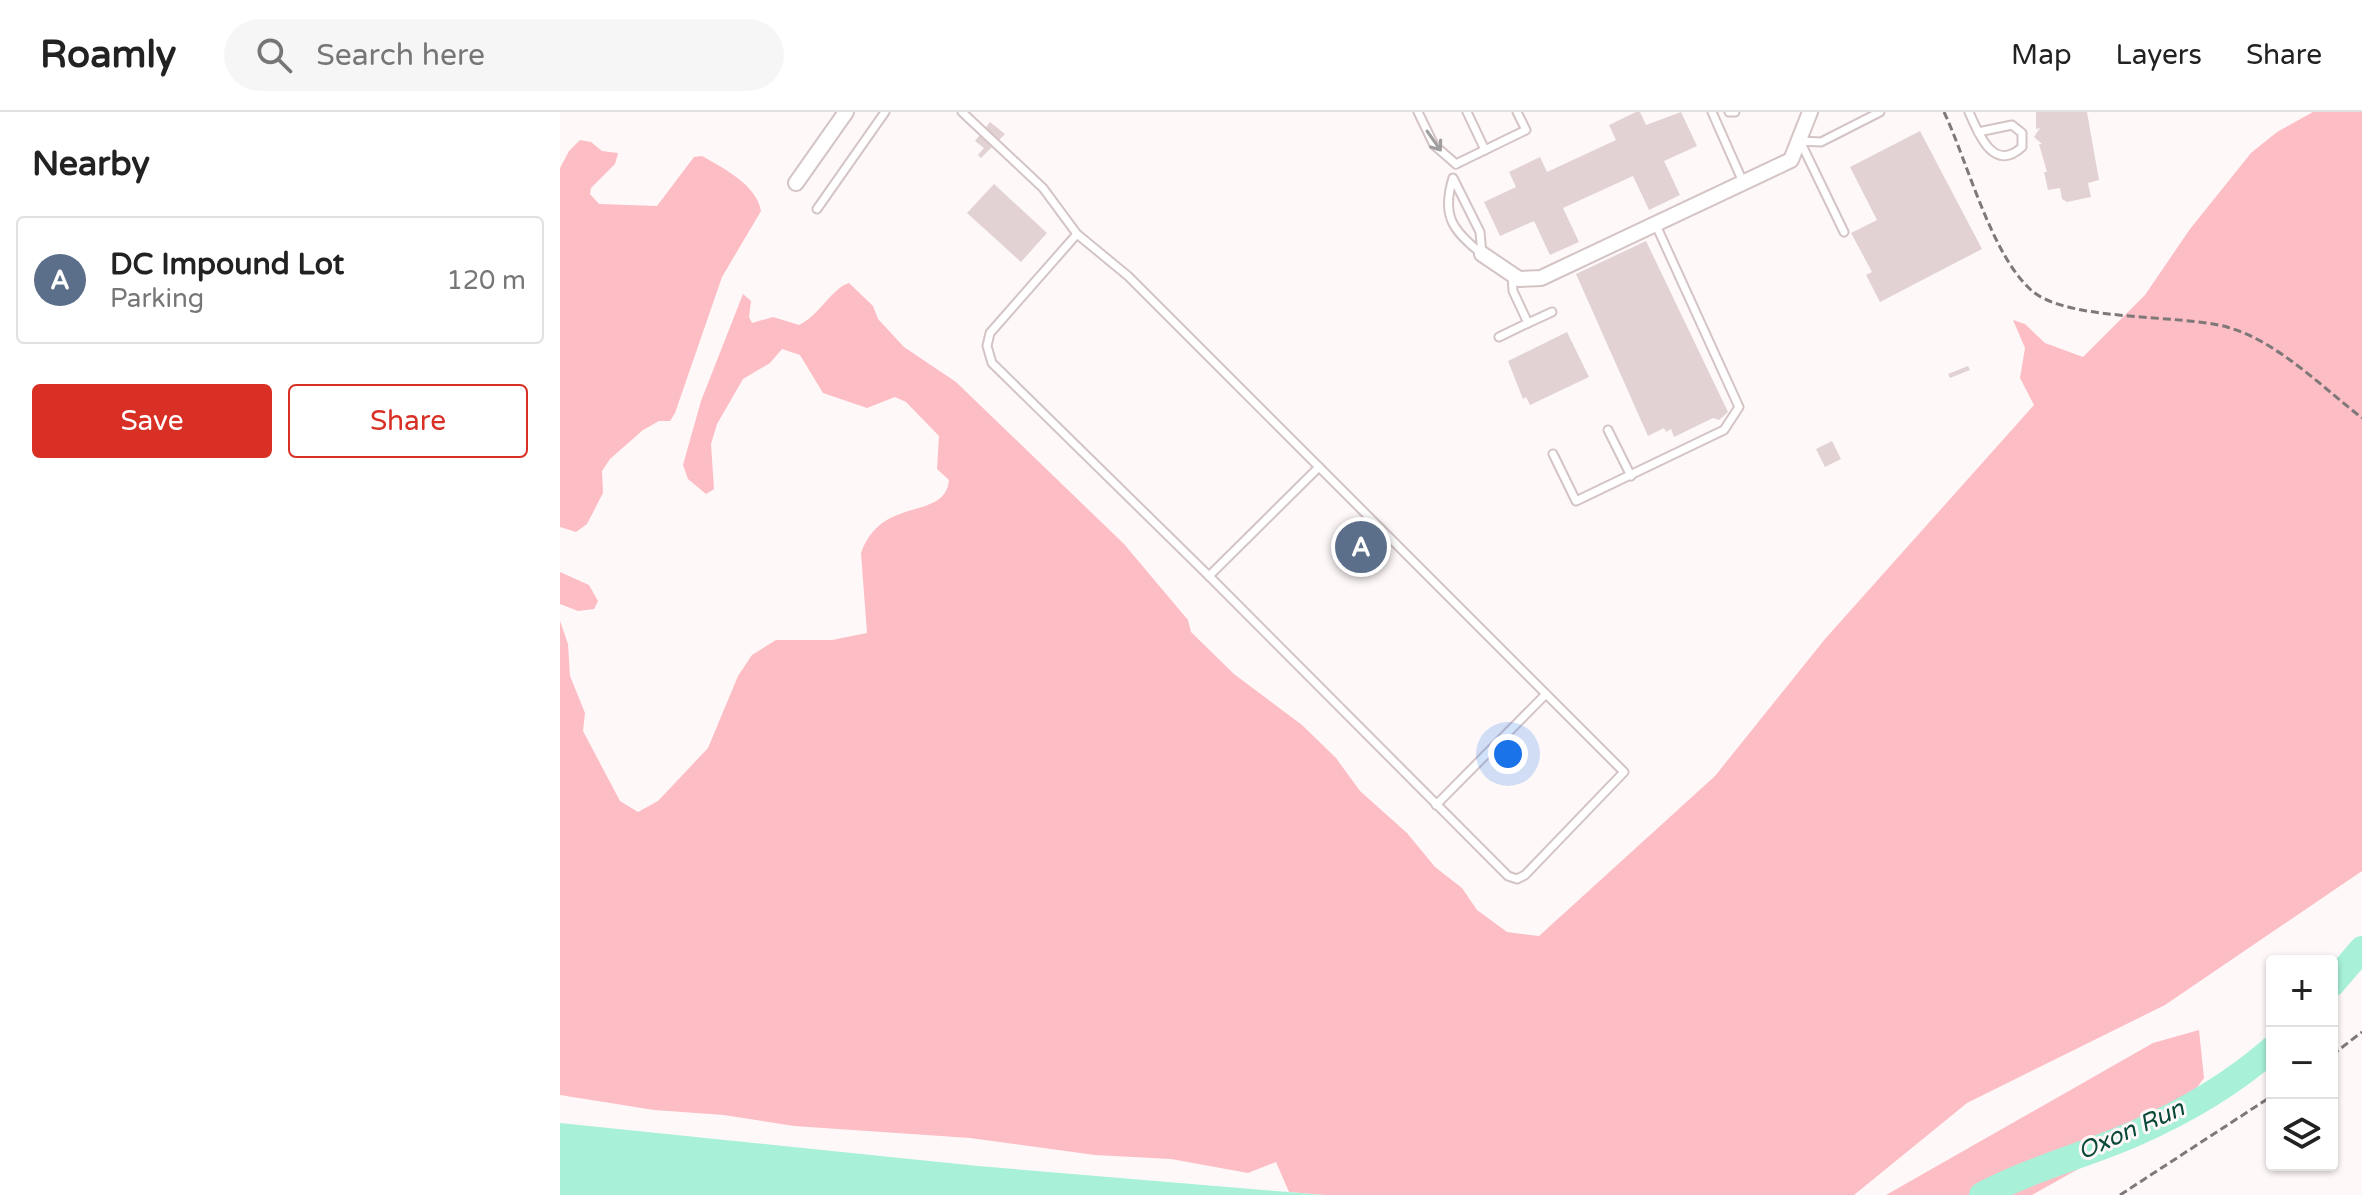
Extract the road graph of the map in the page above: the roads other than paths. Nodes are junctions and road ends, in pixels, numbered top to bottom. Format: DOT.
graph roads {
  1 [pos="846,112"];
  2 [pos="885,112"];
  3 [pos="962,112"];
  4 [pos="1418,112"];
  5 [pos="1467,112"];
  6 [pos="1517,112"];
  7 [pos="1712,112"];
  8 [pos="1810,112"];
  9 [pos="1880,112"];
  10 [pos="1969,112"];
  11 [pos="1978,132"];
  12 [pos="1800,141"];
  13 [pos="1485,150"];
  14 [pos="1456,164"];
  15 [pos="1453,178"];
  16 [pos="1743,182"];
  17 [pos="796,183"];
  18 [pos="817,209"];
  19 [pos="1655,223"];
  20 [pos="1844,232"];
  21 [pos="1077,234"];
  22 [pos="1482,254"];
  23 [pos="1512,276"];
  24 [pos="1552,312"];
  25 [pos="1528,323"];
  26 [pos="1499,337"];
  27 [pos="1608,430"];
  28 [pos="1553,454"];
  29 [pos="1319,467"];
  30 [pos="1631,476"];
  31 [pos="1209,576"];
  32 [pos="1546,694"];
  33 [pos="1436,805"];
  1 -- 17 [label="street"];
  2 -- 18 [label="lane"];
  3 -- 21 [label="lane"];
  4 -- 14 [label="lane, one-way"];
  5 -- 13 [label="lane"];
  6 -- 13 [label="lane"];
  7 -- 16 [label="lane"];
  8 -- 12 [label="street"];
  9 -- 12 [label="lane"];
  10 -- 11 [label="lane"];
  11 -- 11 [label="lane"];
  12 -- 16 [label="street"];
  12 -- 20 [label="lane"];
  13 -- 14 [label="lane"];
  14 -- 15 [label="lane"];
  15 -- 22 [label="lane"];
  15 -- 22 [label="lane"];
  16 -- 19 [label="street"];
  19 -- 23 [label="street"];
  19 -- 30 [label="lane"];
  21 -- 29 [label="lane"];
  21 -- 31 [label="lane"];
  22 -- 23 [label="street"];
  23 -- 25 [label="lane"];
  24 -- 25 [label="lane"];
  25 -- 26 [label="lane"];
  27 -- 30 [label="lane"];
  28 -- 30 [label="lane"];
  29 -- 31 [label="lane"];
  29 -- 32 [label="lane"];
  31 -- 33 [label="lane"];
  32 -- 33 [label="lane"];
  32 -- 33 [label="lane"];
}
